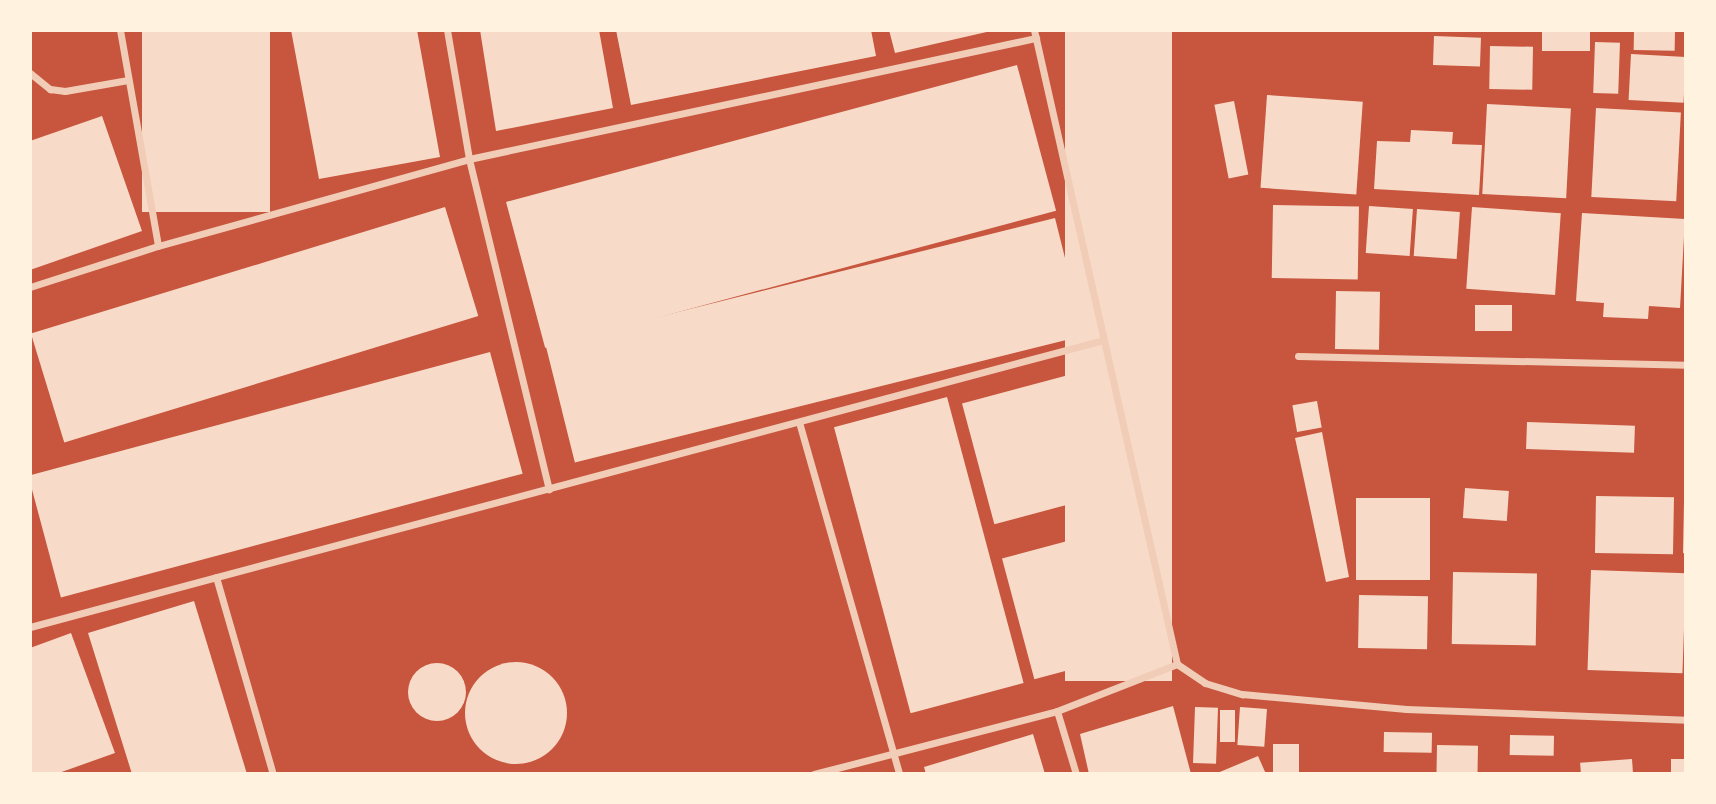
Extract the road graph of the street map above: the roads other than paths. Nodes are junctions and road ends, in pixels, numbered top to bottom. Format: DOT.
graph roads {
  1 [pos="120,30"];
  2 [pos="447,30"];
  3 [pos="1035,34"];
  4 [pos="30,74"];
  5 [pos="128,80"];
  6 [pos="469,159"];
  7 [pos="158,246"];
  8 [pos="30,287"];
  9 [pos="1103,340"];
  10 [pos="1298,356"];
  11 [pos="1686,365"];
  12 [pos="799,422"];
  13 [pos="549,489"];
  14 [pos="216,578"];
  15 [pos="30,627"];
  16 [pos="1177,664"];
  17 [pos="1057,711"];
  18 [pos="1686,720"];
  19 [pos="893,754"];
  20 [pos="274,774"];
  21 [pos="814,774"];
  22 [pos="899,774"];
  23 [pos="1076,774"];
  1 -- 5 [label="street"];
  2 -- 6 [label="street"];
  3 -- 6 [label="street"];
  3 -- 9 [label="street"];
  4 -- 5 [label="street"];
  5 -- 7 [label="street"];
  6 -- 7 [label="street"];
  6 -- 13 [label="street"];
  7 -- 8 [label="street"];
  9 -- 12 [label="street"];
  9 -- 16 [label="street"];
  10 -- 11 [label="street"];
  12 -- 13 [label="street"];
  12 -- 19 [label="street"];
  13 -- 14 [label="street"];
  14 -- 15 [label="street"];
  14 -- 20 [label="street"];
  16 -- 17 [label="street"];
  16 -- 18 [label="street"];
  17 -- 19 [label="street"];
  17 -- 23 [label="street"];
  19 -- 21 [label="street"];
  19 -- 22 [label="street"];
}
